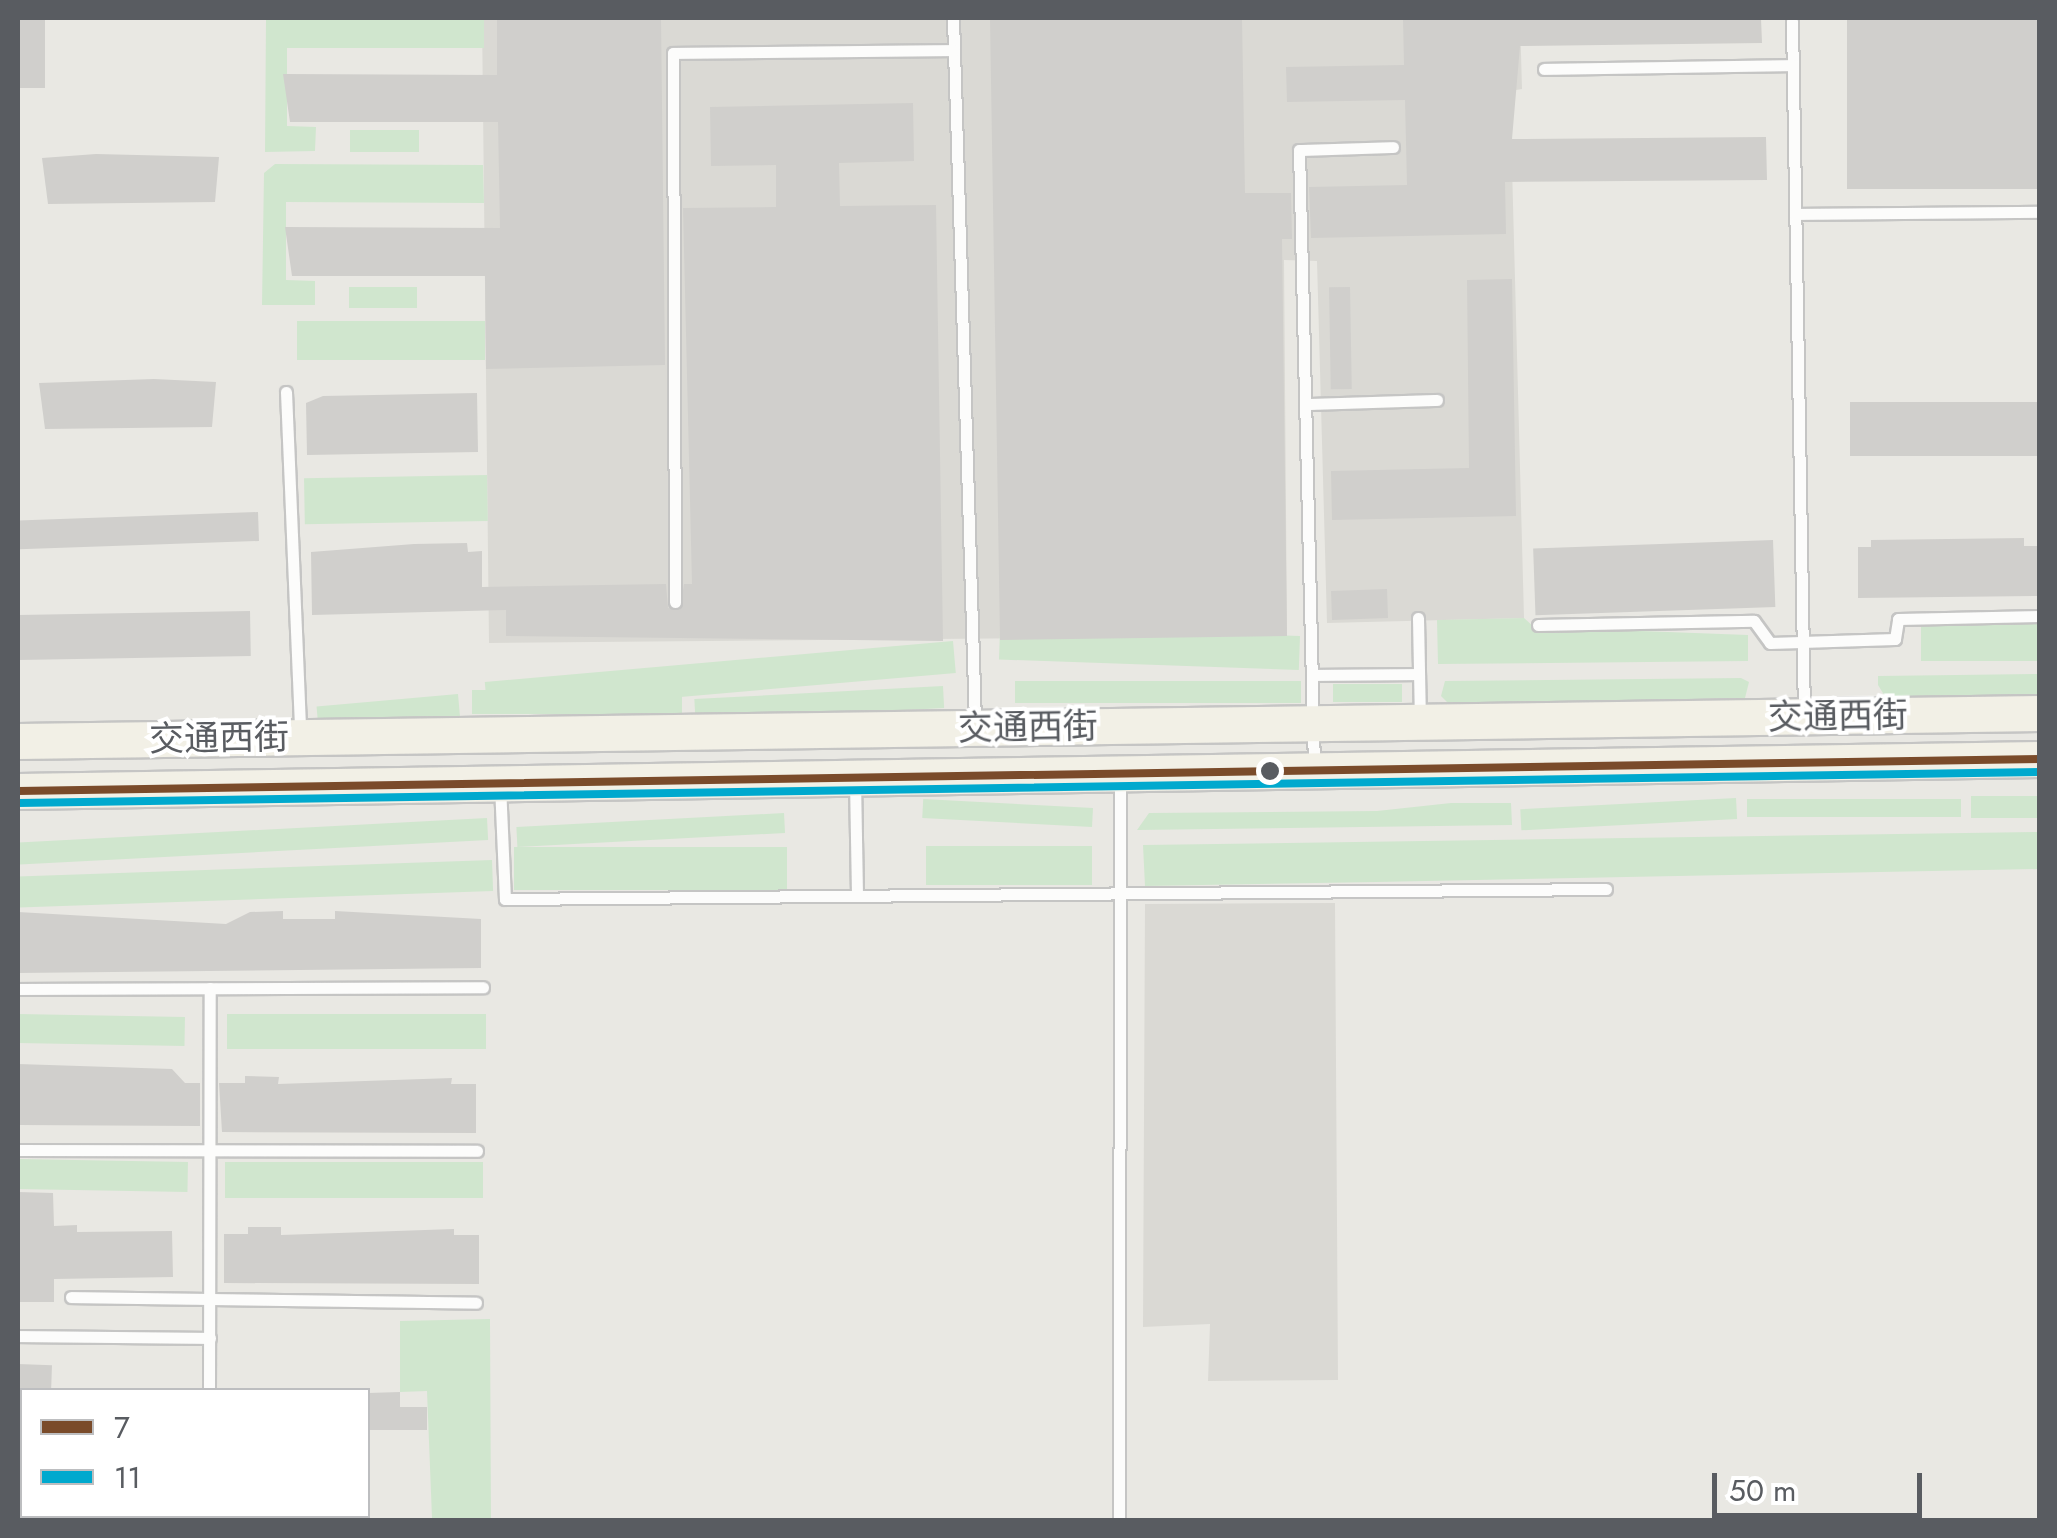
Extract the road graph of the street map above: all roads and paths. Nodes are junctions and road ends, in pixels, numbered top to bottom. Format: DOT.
graph roads {
  1 [pos="953,18"];
  2 [pos="1792,21"];
  3 [pos="954,50"];
  4 [pos="1793,65"];
  5 [pos="1544,69"];
  6 [pos="1393,147"];
  7 [pos="2040,212"];
  8 [pos="1796,214"];
  9 [pos="286,392"];
  10 [pos="1437,400"];
  11 [pos="1307,404"];
  12 [pos="675,602"];
  13 [pos="2040,616"];
  14 [pos="1418,618"];
  15 [pos="1538,625"];
  16 [pos="1802,642"];
  17 [pos="1419,674"];
  18 [pos="1314,676"];
  19 [pos="2040,713"];
  20 [pos="1804,716"];
  21 [pos="1420,722"];
  22 [pos="1316,723"];
  23 [pos="975,728"];
  24 [pos="300,737"];
  25 [pos="18,741"];
  26 [pos="2040,759"];
  27 [pos="1314,771"];
  28 [pos="1120,774"];
  29 [pos="854,778"];
  30 [pos="500,784"];
  31 [pos="18,791"];
  32 [pos="1606,889"];
  33 [pos="1121,893"];
  34 [pos="857,896"];
  35 [pos="483,987"];
  36 [pos="210,988"];
  37 [pos="18,989"];
  38 [pos="18,1150"];
  39 [pos="210,1151"];
  40 [pos="476,1151"];
  41 [pos="71,1297"];
  42 [pos="210,1299"];
  43 [pos="476,1303"];
  44 [pos="18,1336"];
  45 [pos="210,1338"];
  46 [pos="209,1388"];
  47 [pos="1119,1520"];
  1 -- 3 [label="lane"];
  2 -- 4 [label="lane"];
  3 -- 12 [label="lane"];
  3 -- 23 [label="lane"];
  4 -- 5 [label="lane"];
  4 -- 8 [label="lane"];
  6 -- 11 [label="lane"];
  7 -- 8 [label="lane"];
  8 -- 16 [label="lane"];
  9 -- 24 [label="lane"];
  10 -- 11 [label="lane"];
  11 -- 18 [label="lane"];
  13 -- 16 [label="lane"];
  14 -- 17 [label="lane"];
  15 -- 16 [label="lane"];
  16 -- 20 [label="lane"];
  17 -- 18 [label="lane"];
  17 -- 21 [label="lane"];
  18 -- 22 [label="lane"];
  19 -- 20 [label="main road, 交通西街"];
  20 -- 21 [label="main road, 交通西街"];
  21 -- 22 [label="main road, 交通西街"];
  22 -- 23 [label="main road, 交通西街"];
  22 -- 27 [label="lane"];
  23 -- 24 [label="main road, 交通西街"];
  24 -- 25 [label="main road, 交通西街"];
  26 -- 27 [label="main road, 交通西街"];
  27 -- 28 [label="main road, 交通西街"];
  28 -- 29 [label="main road, 交通西街"];
  28 -- 33 [label="lane"];
  29 -- 30 [label="main road, 交通西街"];
  29 -- 34 [label="lane"];
  30 -- 31 [label="main road, 交通西街"];
  30 -- 34 [label="lane"];
  32 -- 33 [label="lane"];
  33 -- 34 [label="lane"];
  33 -- 47 [label="lane"];
  35 -- 36 [label="lane"];
  36 -- 37 [label="lane"];
  36 -- 39 [label="lane"];
  38 -- 39 [label="lane"];
  39 -- 40 [label="lane"];
  39 -- 42 [label="lane"];
  41 -- 42 [label="lane"];
  42 -- 43 [label="lane"];
  42 -- 45 [label="lane"];
  44 -- 45 [label="lane"];
  45 -- 46 [label="lane"];
}
